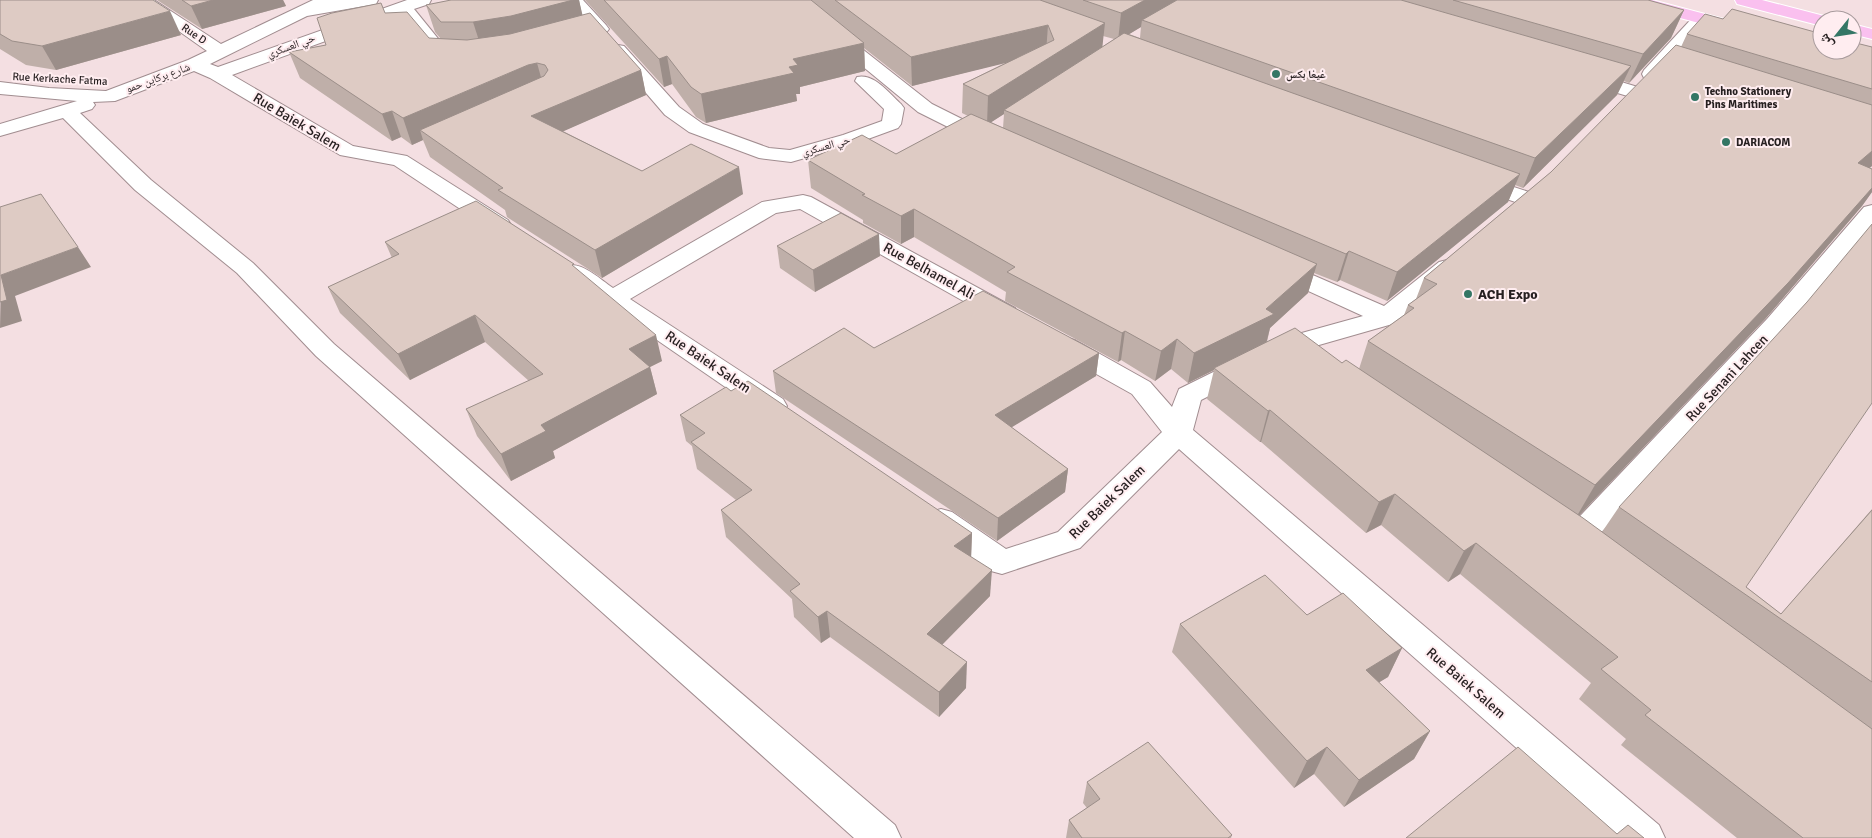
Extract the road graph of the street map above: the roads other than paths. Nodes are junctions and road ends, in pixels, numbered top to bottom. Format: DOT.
graph roads {
  1 [pos="143,0"];
  2 [pos="292,0"];
  3 [pos="326,0"];
  4 [pos="370,0"];
  5 [pos="423,0"];
  6 [pos="574,0"];
  7 [pos="777,0"];
  8 [pos="790,0"];
  9 [pos="1633,0"];
  10 [pos="1743,0"];
  11 [pos="402,7"];
  12 [pos="306,11"];
  13 [pos="1812,18"];
  14 [pos="1701,19"];
  15 [pos="600,29"];
  16 [pos="1757,33"];
  17 [pos="571,36"];
  18 [pos="443,57"];
  19 [pos="211,63"];
  20 [pos="1567,72"];
  21 [pos="150,82"];
  22 [pos="1,84"];
  23 [pos="1634,92"];
  24 [pos="108,97"];
  25 [pos="68,111"];
  26 [pos="1614,112"];
  27 [pos="0,130"];
  28 [pos="1011,150"];
  29 [pos="1462,175"];
  30 [pos="1872,212"];
  31 [pos="1505,218"];
  32 [pos="523,239"];
  33 [pos="548,255"];
  34 [pos="1461,255"];
  35 [pos="1262,262"];
  36 [pos="613,298"];
  37 [pos="1388,317"];
  38 [pos="1289,345"];
  39 [pos="1322,367"];
  40 [pos="792,419"];
  41 [pos="1178,433"];
  42 [pos="921,507"];
  43 [pos="1551,523"];
  44 [pos="1576,540"];
  45 [pos="1600,558"];
  46 [pos="882,838"];
  47 [pos="1646,838"];
  1 -- 19 [label="street, Rue D"];
  2 -- 12 [label="street"];
  3 -- 12 [label="street"];
  4 -- 12 [label="street"];
  5 -- 11 [label="street, حي العسكري"];
  6 -- 15 [label="street"];
  7 -- 15 [label="street, حي العسكري"];
  8 -- 28 [label="street"];
  9 -- 14 [label="main road"];
  10 -- 13 [label="main road"];
  11 -- 18 [label="street"];
  11 -- 19 [label="street, حي العسكري"];
  12 -- 19 [label="street, شارع بركاين حمو"];
  14 -- 16 [label="main road"];
  14 -- 23 [label="street"];
  15 -- 17 [label="street"];
  19 -- 21 [label="street, شارع بركاين حمو"];
  19 -- 32 [label="street, Rue Baiek Salem"];
  20 -- 23 [label="street"];
  21 -- 22 [label="street, Rue Kerkache Fatma"];
  21 -- 24 [label="street, شارع بركاين حمو"];
  22 -- 24 [label="street, شارع بركاين حمو"];
  23 -- 26 [label="street"];
  24 -- 25 [label="street"];
  25 -- 27 [label="street"];
  25 -- 46 [label="street"];
  29 -- 31 [label="street"];
  30 -- 44 [label="street, Rue Senani Lahcen"];
  33 -- 36 [label="street, Rue Baiek Salem"];
  34 -- 37 [label="street"];
  35 -- 37 [label="street"];
  36 -- 40 [label="street, Rue Baiek Salem"];
  36 -- 41 [label="street, Rue Belhamel Ali"];
  37 -- 38 [label="street"];
  38 -- 39 [label="street"];
  38 -- 41 [label="street"];
  41 -- 42 [label="street, Rue Baiek Salem"];
  41 -- 47 [label="street, Rue Baiek Salem"];
  43 -- 44 [label="street"];
  44 -- 45 [label="street"];
}
